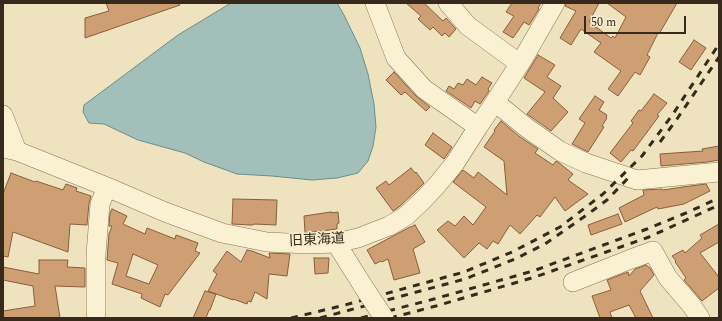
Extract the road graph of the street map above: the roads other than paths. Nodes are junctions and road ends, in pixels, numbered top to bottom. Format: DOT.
graph roads {
  1 [pos="375,3"];
  2 [pos="448,3"];
  3 [pos="556,3"];
  4 [pos="520,64"];
  5 [pos="496,102"];
  6 [pos="3,115"];
  7 [pos="478,127"];
  8 [pos="10,150"];
  9 [pos="719,172"];
  10 [pos="107,187"];
  11 [pos="336,243"];
  12 [pos="573,282"];
  13 [pos="96,312"];
  14 [pos="384,318"];
  15 [pos="700,318"];
  1 -- 7 [label="street"];
  2 -- 4 [label="street"];
  3 -- 4 [label="street, 旧東海道"];
  4 -- 5 [label="street, 旧東海道"];
  5 -- 7 [label="street, 旧東海道"];
  5 -- 9 [label="street"];
  6 -- 8 [label="street"];
  7 -- 11 [label="street, 旧東海道"];
  8 -- 10 [label="street, 旧東海道"];
  10 -- 11 [label="street, 旧東海道"];
  10 -- 13 [label="street"];
  11 -- 14 [label="street, bridge"];
  12 -- 15 [label="street"];
}
